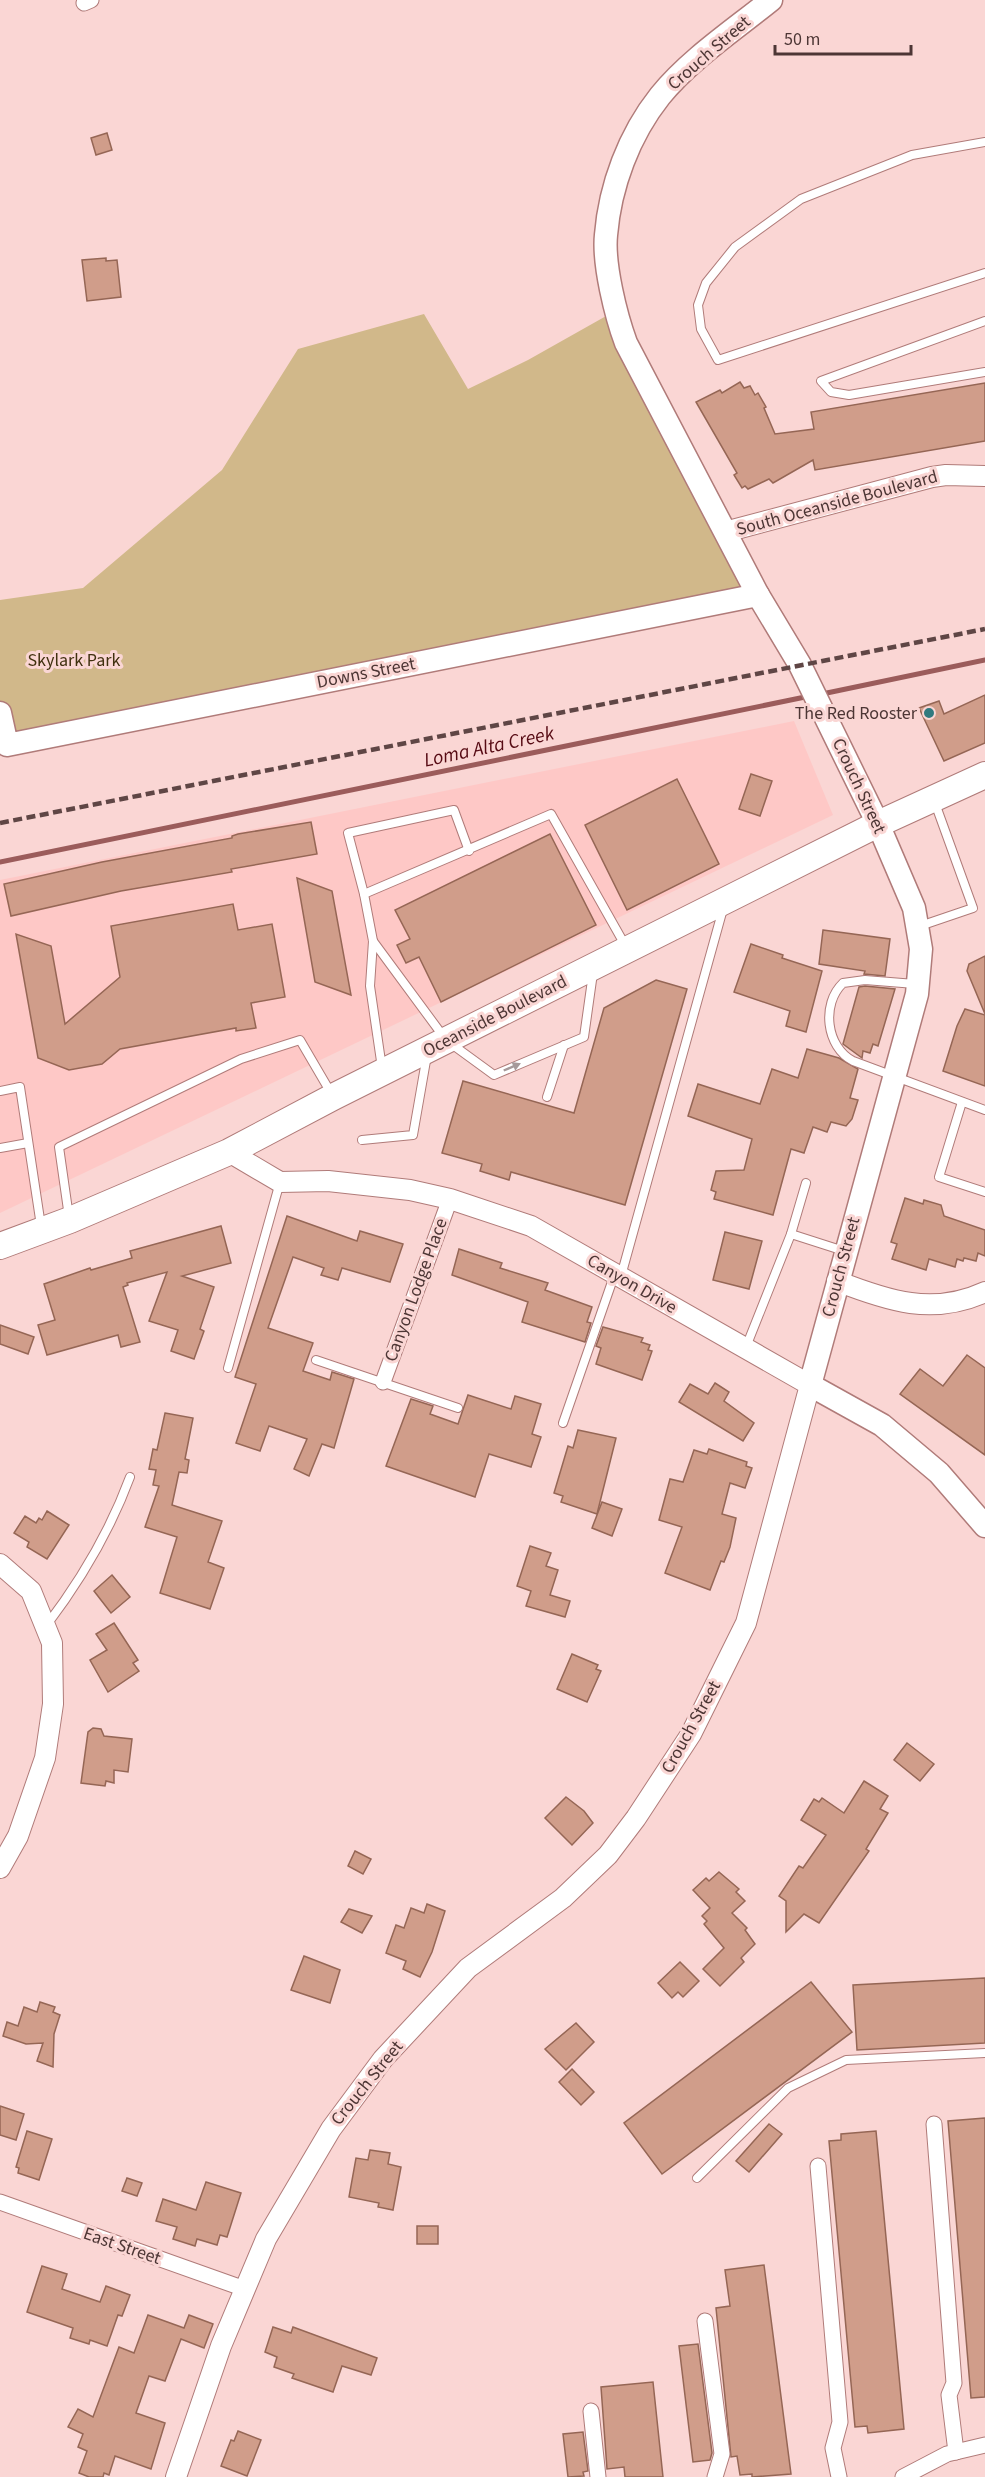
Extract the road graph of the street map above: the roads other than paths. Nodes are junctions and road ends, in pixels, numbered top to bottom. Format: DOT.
graph roads {
  1 [pos="771,0"];
  2 [pos="985,142"];
  3 [pos="985,273"];
  4 [pos="985,321"];
  5 [pos="985,372"];
  6 [pos="985,476"];
  7 [pos="725,532"];
  8 [pos="758,595"];
  9 [pos="0,713"];
  10 [pos="3,746"];
  11 [pos="985,775"];
  12 [pos="934,798"];
  13 [pos="878,824"];
  14 [pos="469,851"];
  15 [pos="364,894"];
  16 [pos="726,900"];
  17 [pos="917,926"];
  18 [pos="373,941"];
  19 [pos="628,949"];
  20 [pos="594,966"];
  21 [pos="918,984"];
  22 [pos="564,1045"];
  23 [pos="437,1046"];
  24 [pos="382,1072"];
  25 [pos="895,1076"];
  26 [pos="0,1091"];
  27 [pos="333,1097"];
  28 [pos="547,1097"];
  29 [pos="962,1102"];
  30 [pos="985,1110"];
  31 [pos="362,1140"];
  32 [pos="28,1143"];
  33 [pos="0,1148"];
  34 [pos="230,1152"];
  35 [pos="280,1182"];
  36 [pos="806,1184"];
  37 [pos="985,1191"];
  38 [pos="450,1198"];
  39 [pos="70,1220"];
  40 [pos="42,1231"];
  41 [pos="791,1234"];
  42 [pos="0,1246"];
  43 [pos="845,1252"];
  44 [pos="618,1276"];
  45 [pos="837,1281"];
  46 [pos="985,1293"];
  47 [pos="745,1349"];
  48 [pos="316,1360"];
  49 [pos="228,1368"];
  50 [pos="383,1382"];
  51 [pos="810,1386"];
  52 [pos="458,1408"];
  53 [pos="563,1423"];
  54 [pos="130,1477"];
  55 [pos="985,1526"];
  56 [pos="0,1564"];
  57 [pos="45,1627"];
  58 [pos="0,1868"];
  59 [pos="985,2053"];
  60 [pos="933,2124"];
  61 [pos="818,2166"];
  62 [pos="697,2178"];
  63 [pos="0,2202"];
  64 [pos="245,2289"];
  65 [pos="705,2320"];
  66 [pos="591,2411"];
  67 [pos="985,2445"];
  68 [pos="956,2452"];
  69 [pos="176,2477"];
  70 [pos="598,2477"];
  71 [pos="715,2477"];
  72 [pos="839,2477"];
  73 [pos="903,2477"];
  1 -- 7 [label="main road, Crouch Street"];
  2 -- 3 [label="lane"];
  4 -- 5 [label="lane"];
  6 -- 7 [label="street, South Oceanside Boulevard"];
  7 -- 8 [label="main road, Crouch Street"];
  8 -- 10 [label="main road, Downs Street"];
  8 -- 13 [label="main road, Crouch Street"];
  9 -- 10 [label="main road, Downs Street"];
  11 -- 12 [label="main road, Oceanside Boulevard"];
  12 -- 13 [label="main road, Oceanside Boulevard"];
  12 -- 17 [label="lane"];
  13 -- 16 [label="main road, Oceanside Boulevard"];
  13 -- 17 [label="main road, Crouch Street"];
  14 -- 15 [label="lane"];
  14 -- 15 [label="lane"];
  14 -- 19 [label="lane"];
  15 -- 18 [label="lane"];
  16 -- 19 [label="main road, Oceanside Boulevard"];
  16 -- 44 [label="lane"];
  17 -- 21 [label="main road, Crouch Street"];
  18 -- 23 [label="lane"];
  18 -- 24 [label="lane"];
  19 -- 20 [label="main road, Oceanside Boulevard"];
  20 -- 22 [label="lane"];
  20 -- 23 [label="main road, Oceanside Boulevard"];
  21 -- 25 [label="main road, Crouch Street"];
  21 -- 25 [label="lane"];
  23 -- 22 [label="lane, one-way"];
  22 -- 28 [label="lane"];
  23 -- 24 [label="main road, Oceanside Boulevard"];
  23 -- 31 [label="lane"];
  24 -- 27 [label="main road, Oceanside Boulevard"];
  25 -- 29 [label="lane"];
  25 -- 43 [label="main road, Crouch Street"];
  26 -- 32 [label="lane"];
  27 -- 34 [label="main road, Oceanside Boulevard"];
  27 -- 39 [label="lane"];
  29 -- 30 [label="lane"];
  29 -- 37 [label="lane"];
  32 -- 33 [label="lane"];
  32 -- 40 [label="lane"];
  34 -- 35 [label="street"];
  34 -- 39 [label="main road, Oceanside Boulevard"];
  35 -- 38 [label="street, Canyon Drive"];
  35 -- 49 [label="lane"];
  36 -- 41 [label="lane"];
  38 -- 44 [label="street, Canyon Drive"];
  38 -- 50 [label="street, Canyon Lodge Place"];
  39 -- 40 [label="main road, Oceanside Boulevard"];
  40 -- 42 [label="main road, Oceanside Boulevard"];
  41 -- 43 [label="lane"];
  41 -- 47 [label="lane"];
  43 -- 45 [label="main road, Crouch Street"];
  44 -- 47 [label="street, Canyon Drive"];
  44 -- 53 [label="lane"];
  45 -- 46 [label="street"];
  45 -- 51 [label="main road, Crouch Street"];
  47 -- 51 [label="street, Canyon Drive"];
  48 -- 50 [label="lane"];
  50 -- 52 [label="lane"];
  51 -- 55 [label="main road, Canyon Drive"];
  51 -- 64 [label="street, Crouch Street"];
  54 -- 57 [label="lane"];
  56 -- 57 [label="street"];
  57 -- 58 [label="street"];
  59 -- 62 [label="lane"];
  60 -- 68 [label="street"];
  61 -- 72 [label="street"];
  63 -- 64 [label="street, East Street"];
  64 -- 69 [label="street, Crouch Street"];
  65 -- 71 [label="street"];
  66 -- 70 [label="street"];
  67 -- 68 [label="street"];
  68 -- 73 [label="street"];
}
